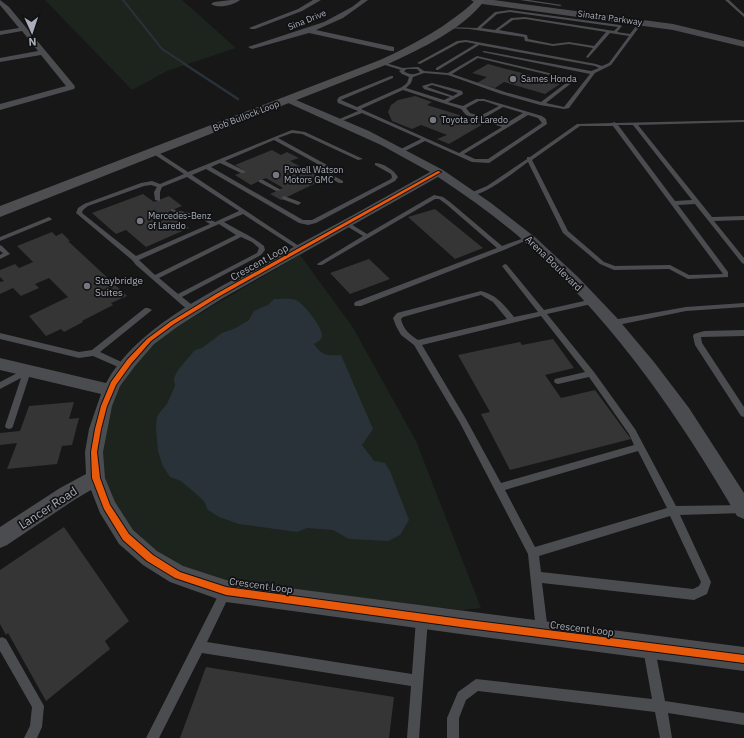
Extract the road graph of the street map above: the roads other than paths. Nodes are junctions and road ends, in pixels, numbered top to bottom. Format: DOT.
graph roads {
  1 [pos="237,0"];
  2 [pos="318,0"];
  3 [pos="365,0"];
  4 [pos="467,0"];
  5 [pos="479,0"];
  6 [pos="522,0"];
  7 [pos="727,0"];
  8 [pos="0,2"];
  9 [pos="214,4"];
  10 [pos="559,6"];
  11 [pos="4,9"];
  12 [pos="577,16"];
  13 [pos="744,16"];
  14 [pos="641,22"];
  15 [pos="569,25"];
  16 [pos="253,28"];
  17 [pos="447,28"];
  18 [pos="24,29"];
  19 [pos="478,29"];
  20 [pos="307,30"];
  21 [pos="609,31"];
  22 [pos="496,32"];
  23 [pos="615,32"];
  24 [pos="0,33"];
  25 [pos="631,35"];
  26 [pos="478,44"];
  27 [pos="744,44"];
  28 [pos="493,46"];
  29 [pos="595,47"];
  30 [pos="252,48"];
  31 [pos="43,52"];
  32 [pos="484,52"];
  33 [pos="385,55"];
  34 [pos="477,57"];
  35 [pos="588,57"];
  36 [pos="0,60"];
  37 [pos="419,63"];
  38 [pos="602,68"];
  39 [pos="403,69"];
  40 [pos="437,69"];
  41 [pos="422,72"];
  42 [pos="593,73"];
  43 [pos="449,74"];
  44 [pos="392,76"];
  45 [pos="411,76"];
  46 [pos="573,80"];
  47 [pos="378,82"];
  48 [pos="587,82"];
  49 [pos="386,84"];
  50 [pos="392,87"];
  51 [pos="401,89"];
  52 [pos="453,97"];
  53 [pos="289,100"];
  54 [pos="444,102"];
  55 [pos="542,104"];
  56 [pos="502,106"];
  57 [pos="0,107"];
  58 [pos="463,108"];
  59 [pos="360,110"];
  60 [pos="527,113"];
  61 [pos="480,118"];
  62 [pos="337,121"];
  63 [pos="744,122"];
  64 [pos="634,123"];
  65 [pos="614,124"];
  66 [pos="505,126"];
  67 [pos="274,138"];
  68 [pos="426,139"];
  69 [pos="401,151"];
  70 [pos="154,152"];
  71 [pos="460,155"];
  72 [pos="529,158"];
  73 [pos="360,159"];
  74 [pos="221,161"];
  75 [pos="376,164"];
  76 [pos="207,167"];
  77 [pos="80,168"];
  78 [pos="239,172"];
  79 [pos="439,172"];
  80 [pos="189,175"];
  81 [pos="258,182"];
  82 [pos="341,182"];
  83 [pos="160,186"];
  84 [pos="276,191"];
  85 [pos="471,194"];
  86 [pos="287,197"];
  87 [pos="160,198"];
  88 [pos="296,202"];
  89 [pos="696,202"];
  90 [pos="674,203"];
  91 [pos="173,210"];
  92 [pos="244,211"];
  93 [pos="0,212"];
  94 [pos="744,218"];
  95 [pos="710,219"];
  96 [pos="49,220"];
  97 [pos="217,223"];
  98 [pos="347,224"];
  99 [pos="241,235"];
  100 [pos="367,236"];
  101 [pos="529,238"];
  102 [pos="0,239"];
  103 [pos="0,247"];
  104 [pos="502,249"];
  105 [pos="302,250"];
  106 [pos="0,258"];
  107 [pos="135,259"];
  108 [pos="744,262"];
  109 [pos="320,264"];
  110 [pos="505,266"];
  111 [pos="155,278"];
  112 [pos="176,297"];
  113 [pos="594,301"];
  114 [pos="358,304"];
  115 [pos="744,305"];
  116 [pos="148,310"];
  117 [pos="193,310"];
  118 [pos="544,312"];
  119 [pos="512,320"];
  120 [pos="613,323"];
  121 [pos="744,333"];
  122 [pos="0,336"];
  123 [pos="417,343"];
  124 [pos="94,353"];
  125 [pos="0,364"];
  126 [pos="125,367"];
  127 [pos="27,371"];
  128 [pos="591,374"];
  129 [pos="558,381"];
  130 [pos="0,386"];
  131 [pos="111,390"];
  132 [pos="744,414"];
  133 [pos="9,426"];
  134 [pos="640,447"];
  135 [pos="96,478"];
  136 [pos="498,488"];
  137 [pos="744,509"];
  138 [pos="673,511"];
  139 [pos="0,538"];
  140 [pos="533,553"];
  141 [pos="536,577"];
  142 [pos="226,591"];
  143 [pos="422,618"];
  144 [pos="543,634"];
  145 [pos="2,643"];
  146 [pos="199,647"];
  147 [pos="648,647"];
  148 [pos="744,659"];
  149 [pos="417,681"];
  150 [pos="660,706"];
  151 [pos="744,719"];
  152 [pos="33,733"];
  153 [pos="152,738"];
  154 [pos="413,738"];
  155 [pos="453,738"];
  156 [pos="666,738"];
  1 -- 9 [label="street"];
  2 -- 16 [label="street"];
  3 -- 20 [label="street, Sina Drive"];
  4 -- 33 [label="highway, Bob Bullock Loop"];
  5 -- 10 [label="street, Sinatra Parkway"];
  5 -- 17 [label="highway, Bob Bullock Loop"];
  6 -- 10 [label="lane"];
  7 -- 13 [label="lane"];
  8 -- 11 [label="street"];
  10 -- 12 [label="street, Sinatra Parkway"];
  11 -- 18 [label="street"];
  12 -- 14 [label="street, Sinatra Parkway"];
  12 -- 15 [label="lane"];
  12 -- 19 [label="lane"];
  12 -- 23 [label="lane"];
  14 -- 25 [label="lane"];
  14 -- 27 [label="street, Sinatra Parkway"];
  15 -- 21 [label="lane"];
  15 -- 22 [label="lane"];
  17 -- 19 [label="lane"];
  17 -- 33 [label="highway, Bob Bullock Loop"];
  18 -- 24 [label="street"];
  18 -- 31 [label="street"];
  19 -- 22 [label="lane"];
  20 -- 30 [label="street, Sina Drive"];
  20 -- 33 [label="street"];
  21 -- 23 [label="lane"];
  21 -- 29 [label="lane"];
  22 -- 29 [label="lane"];
  23 -- 25 [label="lane"];
  25 -- 38 [label="lane"];
  26 -- 28 [label="lane"];
  26 -- 37 [label="lane"];
  26 -- 40 [label="lane"];
  28 -- 32 [label="lane"];
  28 -- 38 [label="lane"];
  29 -- 35 [label="lane"];
  31 -- 36 [label="street"];
  31 -- 57 [label="street"];
  32 -- 34 [label="lane"];
  32 -- 42 [label="lane"];
  33 -- 39 [label="lane"];
  33 -- 53 [label="highway, Bob Bullock Loop"];
  33 -- 77 [label="highway, Bob Bullock Loop"];
  34 -- 43 [label="lane"];
  34 -- 46 [label="lane"];
  38 -- 42 [label="lane"];
  39 -- 41 [label="lane"];
  39 -- 45 [label="lane"];
  41 -- 43 [label="lane"];
  41 -- 45 [label="lane"];
  42 -- 48 [label="lane"];
  43 -- 55 [label="lane"];
  44 -- 47 [label="lane"];
  45 -- 51 [label="lane"];
  46 -- 48 [label="lane"];
  46 -- 55 [label="lane"];
  47 -- 49 [label="lane"];
  47 -- 59 [label="lane"];
  48 -- 55 [label="lane"];
  50 -- 51 [label="lane"];
  51 -- 54 [label="lane"];
  51 -- 59 [label="lane"];
  52 -- 52 [label="lane"];
  52 -- 54 [label="lane"];
  53 -- 62 [label="street, Arena Boulevard"];
  53 -- 70 [label="highway, Bob Bullock Loop"];
  54 -- 58 [label="lane"];
  56 -- 58 [label="lane"];
  56 -- 60 [label="lane"];
  56 -- 61 [label="lane"];
  58 -- 61 [label="lane"];
  59 -- 62 [label="lane"];
  59 -- 68 [label="lane"];
  60 -- 66 [label="lane"];
  60 -- 71 [label="lane"];
  61 -- 66 [label="lane"];
  62 -- 69 [label="street, Arena Boulevard"];
  63 -- 64 [label="lane"];
  64 -- 65 [label="lane"];
  64 -- 89 [label="lane"];
  65 -- 72 [label="lane"];
  65 -- 90 [label="lane"];
  66 -- 71 [label="lane"];
  67 -- 73 [label="lane"];
  67 -- 74 [label="lane"];
  67 -- 82 [label="lane"];
  68 -- 69 [label="lane"];
  68 -- 71 [label="lane"];
  69 -- 79 [label="street, Arena Boulevard"];
  70 -- 80 [label="lane"];
  70 -- 93 [label="highway, Bob Bullock Loop"];
  72 -- 85 [label="lane"];
  72 -- 90 [label="lane"];
  74 -- 76 [label="lane"];
  74 -- 78 [label="lane"];
  75 -- 76 [label="lane"];
  76 -- 80 [label="lane"];
  79 -- 85 [label="street, Arena Boulevard"];
  79 -- 98 [label="street, Crescent Loop"];
  80 -- 83 [label="lane"];
  80 -- 92 [label="lane"];
  81 -- 84 [label="lane"];
  83 -- 87 [label="lane"];
  83 -- 107 [label="lane"];
  85 -- 101 [label="street, Arena Boulevard"];
  86 -- 88 [label="lane"];
  89 -- 90 [label="lane"];
  89 -- 95 [label="lane"];
  91 -- 97 [label="lane"];
  92 -- 97 [label="lane"];
  92 -- 105 [label="lane"];
  94 -- 95 [label="lane"];
  95 -- 108 [label="lane"];
  96 -- 102 [label="lane"];
  97 -- 99 [label="lane"];
  97 -- 107 [label="lane"];
  98 -- 100 [label="lane"];
  98 -- 105 [label="street, Crescent Loop"];
  99 -- 111 [label="lane"];
  99 -- 112 [label="lane"];
  100 -- 104 [label="lane"];
  100 -- 109 [label="lane"];
  101 -- 104 [label="lane"];
  101 -- 113 [label="street, Arena Boulevard"];
  103 -- 106 [label="lane"];
  104 -- 114 [label="lane"];
  105 -- 117 [label="street, Crescent Loop"];
  107 -- 111 [label="lane"];
  110 -- 118 [label="lane"];
  111 -- 112 [label="lane"];
  112 -- 117 [label="lane"];
  113 -- 118 [label="lane"];
  113 -- 120 [label="street, Arena Boulevard"];
  115 -- 120 [label="lane"];
  116 -- 124 [label="lane"];
  117 -- 126 [label="street, Crescent Loop"];
  118 -- 119 [label="lane"];
  118 -- 128 [label="lane"];
  119 -- 123 [label="lane"];
  119 -- 123 [label="lane"];
  120 -- 137 [label="street, Arena Boulevard"];
  121 -- 132 [label="lane"];
  122 -- 124 [label="lane"];
  123 -- 136 [label="lane"];
  124 -- 126 [label="lane"];
  125 -- 127 [label="street"];
  126 -- 131 [label="street, Crescent Loop"];
  127 -- 130 [label="lane"];
  127 -- 131 [label="street"];
  127 -- 133 [label="lane"];
  128 -- 129 [label="lane"];
  128 -- 134 [label="lane"];
  131 -- 135 [label="street, Crescent Loop"];
  134 -- 136 [label="lane"];
  134 -- 138 [label="lane"];
  135 -- 139 [label="street, Lancer Road"];
  135 -- 142 [label="street, Crescent Loop"];
  136 -- 140 [label="lane"];
  137 -- 138 [label="lane"];
  138 -- 140 [label="lane"];
  138 -- 141 [label="lane"];
  140 -- 141 [label="lane"];
  141 -- 144 [label="lane"];
  142 -- 143 [label="street, Crescent Loop"];
  142 -- 146 [label="lane"];
  143 -- 144 [label="street, Crescent Loop"];
  143 -- 149 [label="lane"];
  144 -- 147 [label="street, Crescent Loop"];
  145 -- 152 [label="lane"];
  146 -- 149 [label="lane"];
  146 -- 153 [label="lane"];
  147 -- 148 [label="street, Crescent Loop"];
  147 -- 150 [label="lane"];
  149 -- 154 [label="lane"];
  150 -- 151 [label="lane"];
  150 -- 155 [label="lane"];
  150 -- 156 [label="lane"];
}
